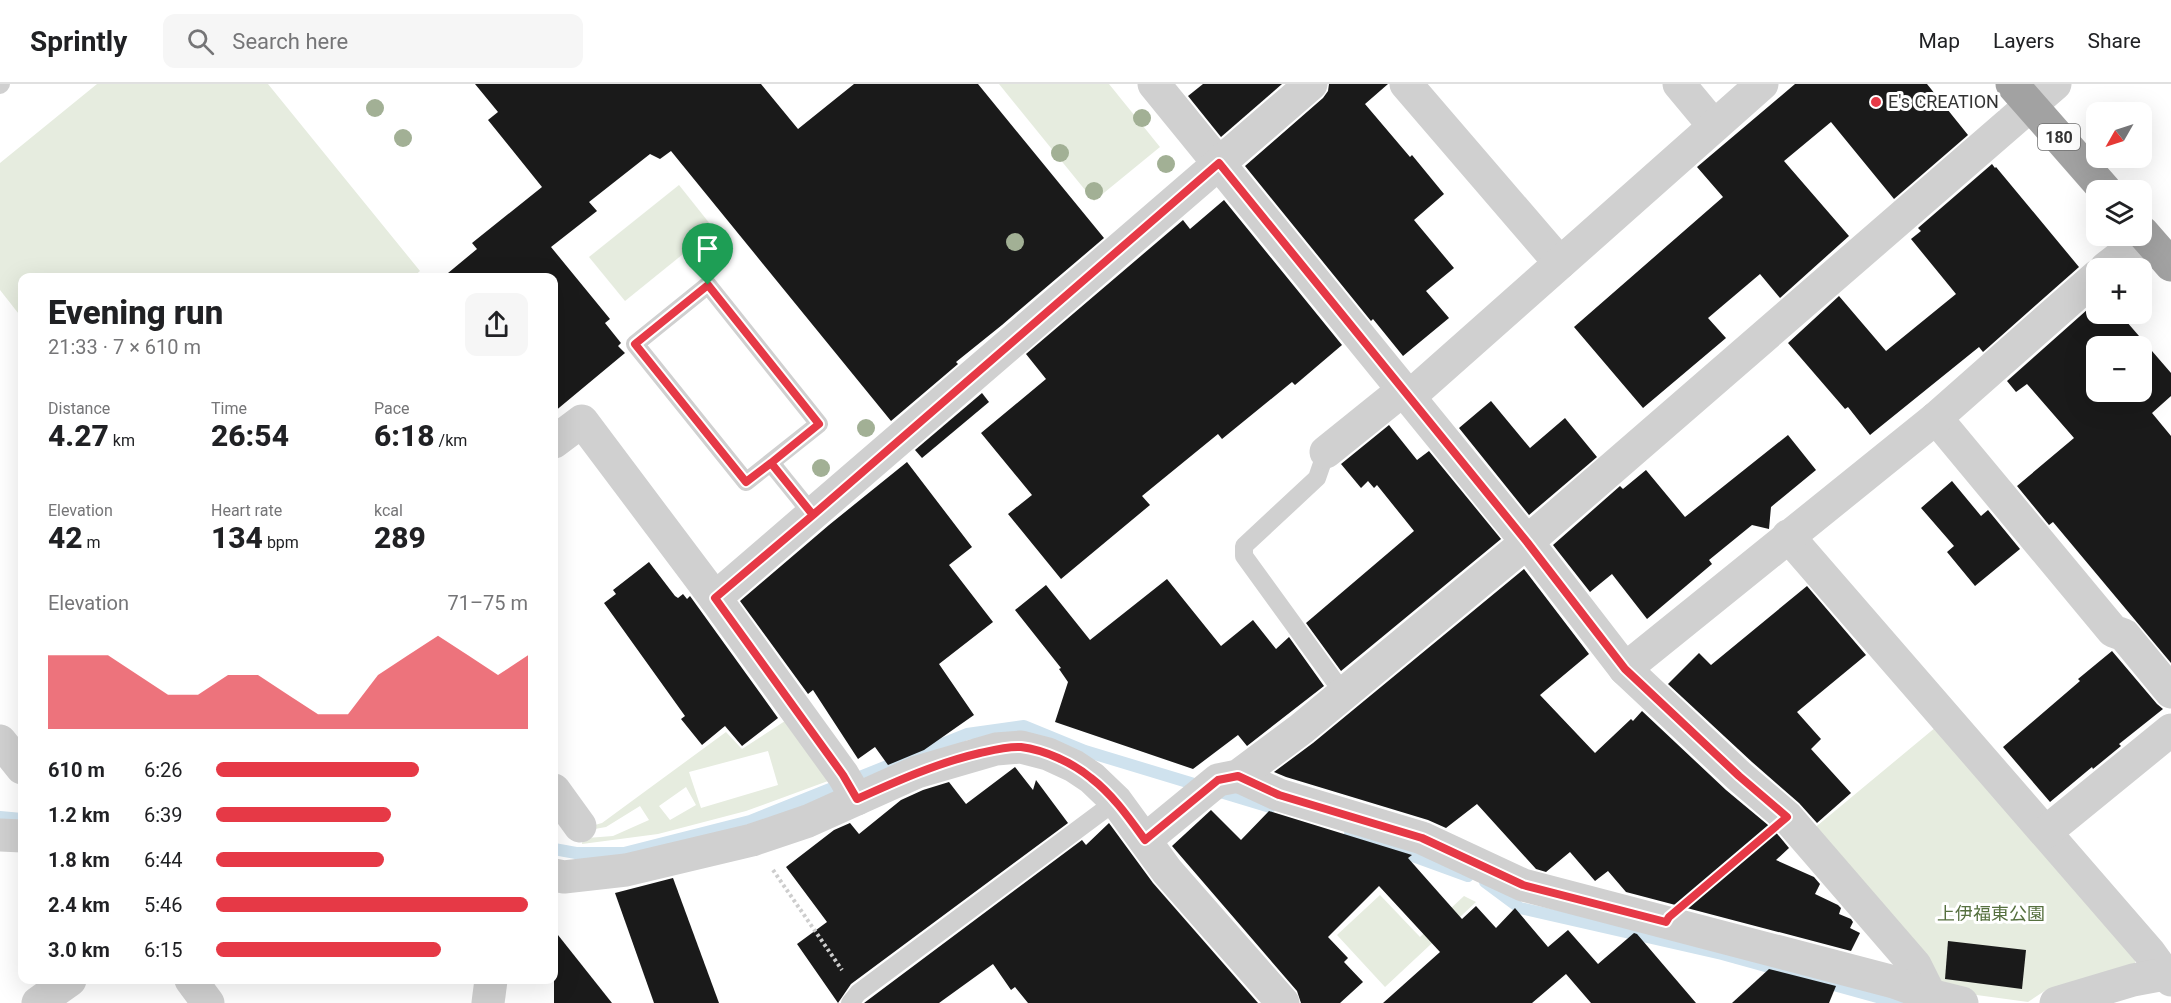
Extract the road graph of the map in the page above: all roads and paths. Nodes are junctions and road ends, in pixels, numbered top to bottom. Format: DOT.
graph roads {
  1 [pos="1154,84"];
  2 [pos="1311,84"];
  3 [pos="1406,84"];
  4 [pos="1679,84"];
  5 [pos="1762,84"];
  6 [pos="2055,84"];
  7 [pos="2021,94"];
  8 [pos="1714,126"];
  9 [pos="1219,163"];
  10 [pos="2096,180"];
  11 [pos="2152,243"];
  12 [pos="2131,246"];
  13 [pos="2117,258"];
  14 [pos="1560,263"];
  15 [pos="2171,266"];
  16 [pos="2086,286"];
  17 [pos="1406,394"];
  18 [pos="1936,418"];
  19 [pos="558,439"];
  20 [pos="1326,452"];
  21 [pos="771,463"];
  22 [pos="813,515"];
  23 [pos="1788,536"];
  24 [pos="1527,542"];
  25 [pos="715,598"];
  26 [pos="1625,669"];
  27 [pos="2171,692"];
  28 [pos="1344,694"];
  29 [pos="2171,730"];
  30 [pos="0,741"];
  31 [pos="18,763"];
  32 [pos="1217,785"];
  33 [pos="851,788"];
  34 [pos="558,796"];
  35 [pos="1116,801"];
  36 [pos="1787,817"];
  37 [pos="580,826"];
  38 [pos="2046,832"];
  39 [pos="0,835"];
  40 [pos="18,836"];
  41 [pos="752,840"];
  42 [pos="1145,840"];
  43 [pos="558,880"];
  44 [pos="1666,922"];
  45 [pos="2168,977"];
  46 [pos="64,984"];
  47 [pos="194,984"];
  48 [pos="490,984"];
  49 [pos="854,998"];
  50 [pos="1930,999"];
  51 [pos="38,1003"];
  52 [pos="208,1003"];
  53 [pos="488,1003"];
  54 [pos="1283,1003"];
  55 [pos="1962,1003"];
  56 [pos="2056,1003"];
  1 -- 9 [label="street"];
  2 -- 9 [label="street"];
  3 -- 14 [label="street"];
  4 -- 8 [label="street"];
  5 -- 8 [label="street"];
  6 -- 7 [label="street"];
  7 -- 10 [label="highway, 180"];
  7 -- 24 [label="street"];
  8 -- 14 [label="street"];
  9 -- 17 [label="street"];
  9 -- 22 [label="street"];
  11 -- 15 [label="highway"];
  12 -- 13 [label="street"];
  14 -- 17 [label="street"];
  16 -- 18 [label="street"];
  17 -- 20 [label="street"];
  17 -- 24 [label="street"];
  18 -- 23 [label="street"];
  18 -- 27 [label="street"];
  19 -- 25 [label="street"];
  20 -- 28 [label="lane"];
  21 -- 21 [label="lane"];
  21 -- 22 [label="lane"];
  22 -- 25 [label="street"];
  23 -- 26 [label="street"];
  23 -- 38 [label="street"];
  24 -- 26 [label="street"];
  24 -- 28 [label="street"];
  25 -- 33 [label="street"];
  26 -- 36 [label="street"];
  28 -- 32 [label="street"];
  29 -- 38 [label="street"];
  30 -- 31 [label="street"];
  32 -- 42 [label="street"];
  32 -- 44 [label="street"];
  33 -- 35 [label="street"];
  33 -- 41 [label="street"];
  34 -- 37 [label="street"];
  35 -- 42 [label="street"];
  35 -- 49 [label="lane"];
  36 -- 44 [label="path"];
  36 -- 50 [label="street"];
  38 -- 45 [label="street"];
  39 -- 40 [label="street"];
  41 -- 43 [label="street"];
  41 -- 49 [label="path"];
  42 -- 54 [label="street"];
  44 -- 50 [label="street"];
  45 -- 56 [label="street"];
  46 -- 51 [label="street"];
  47 -- 52 [label="street"];
  48 -- 53 [label="street"];
  50 -- 55 [label="street"];
}
